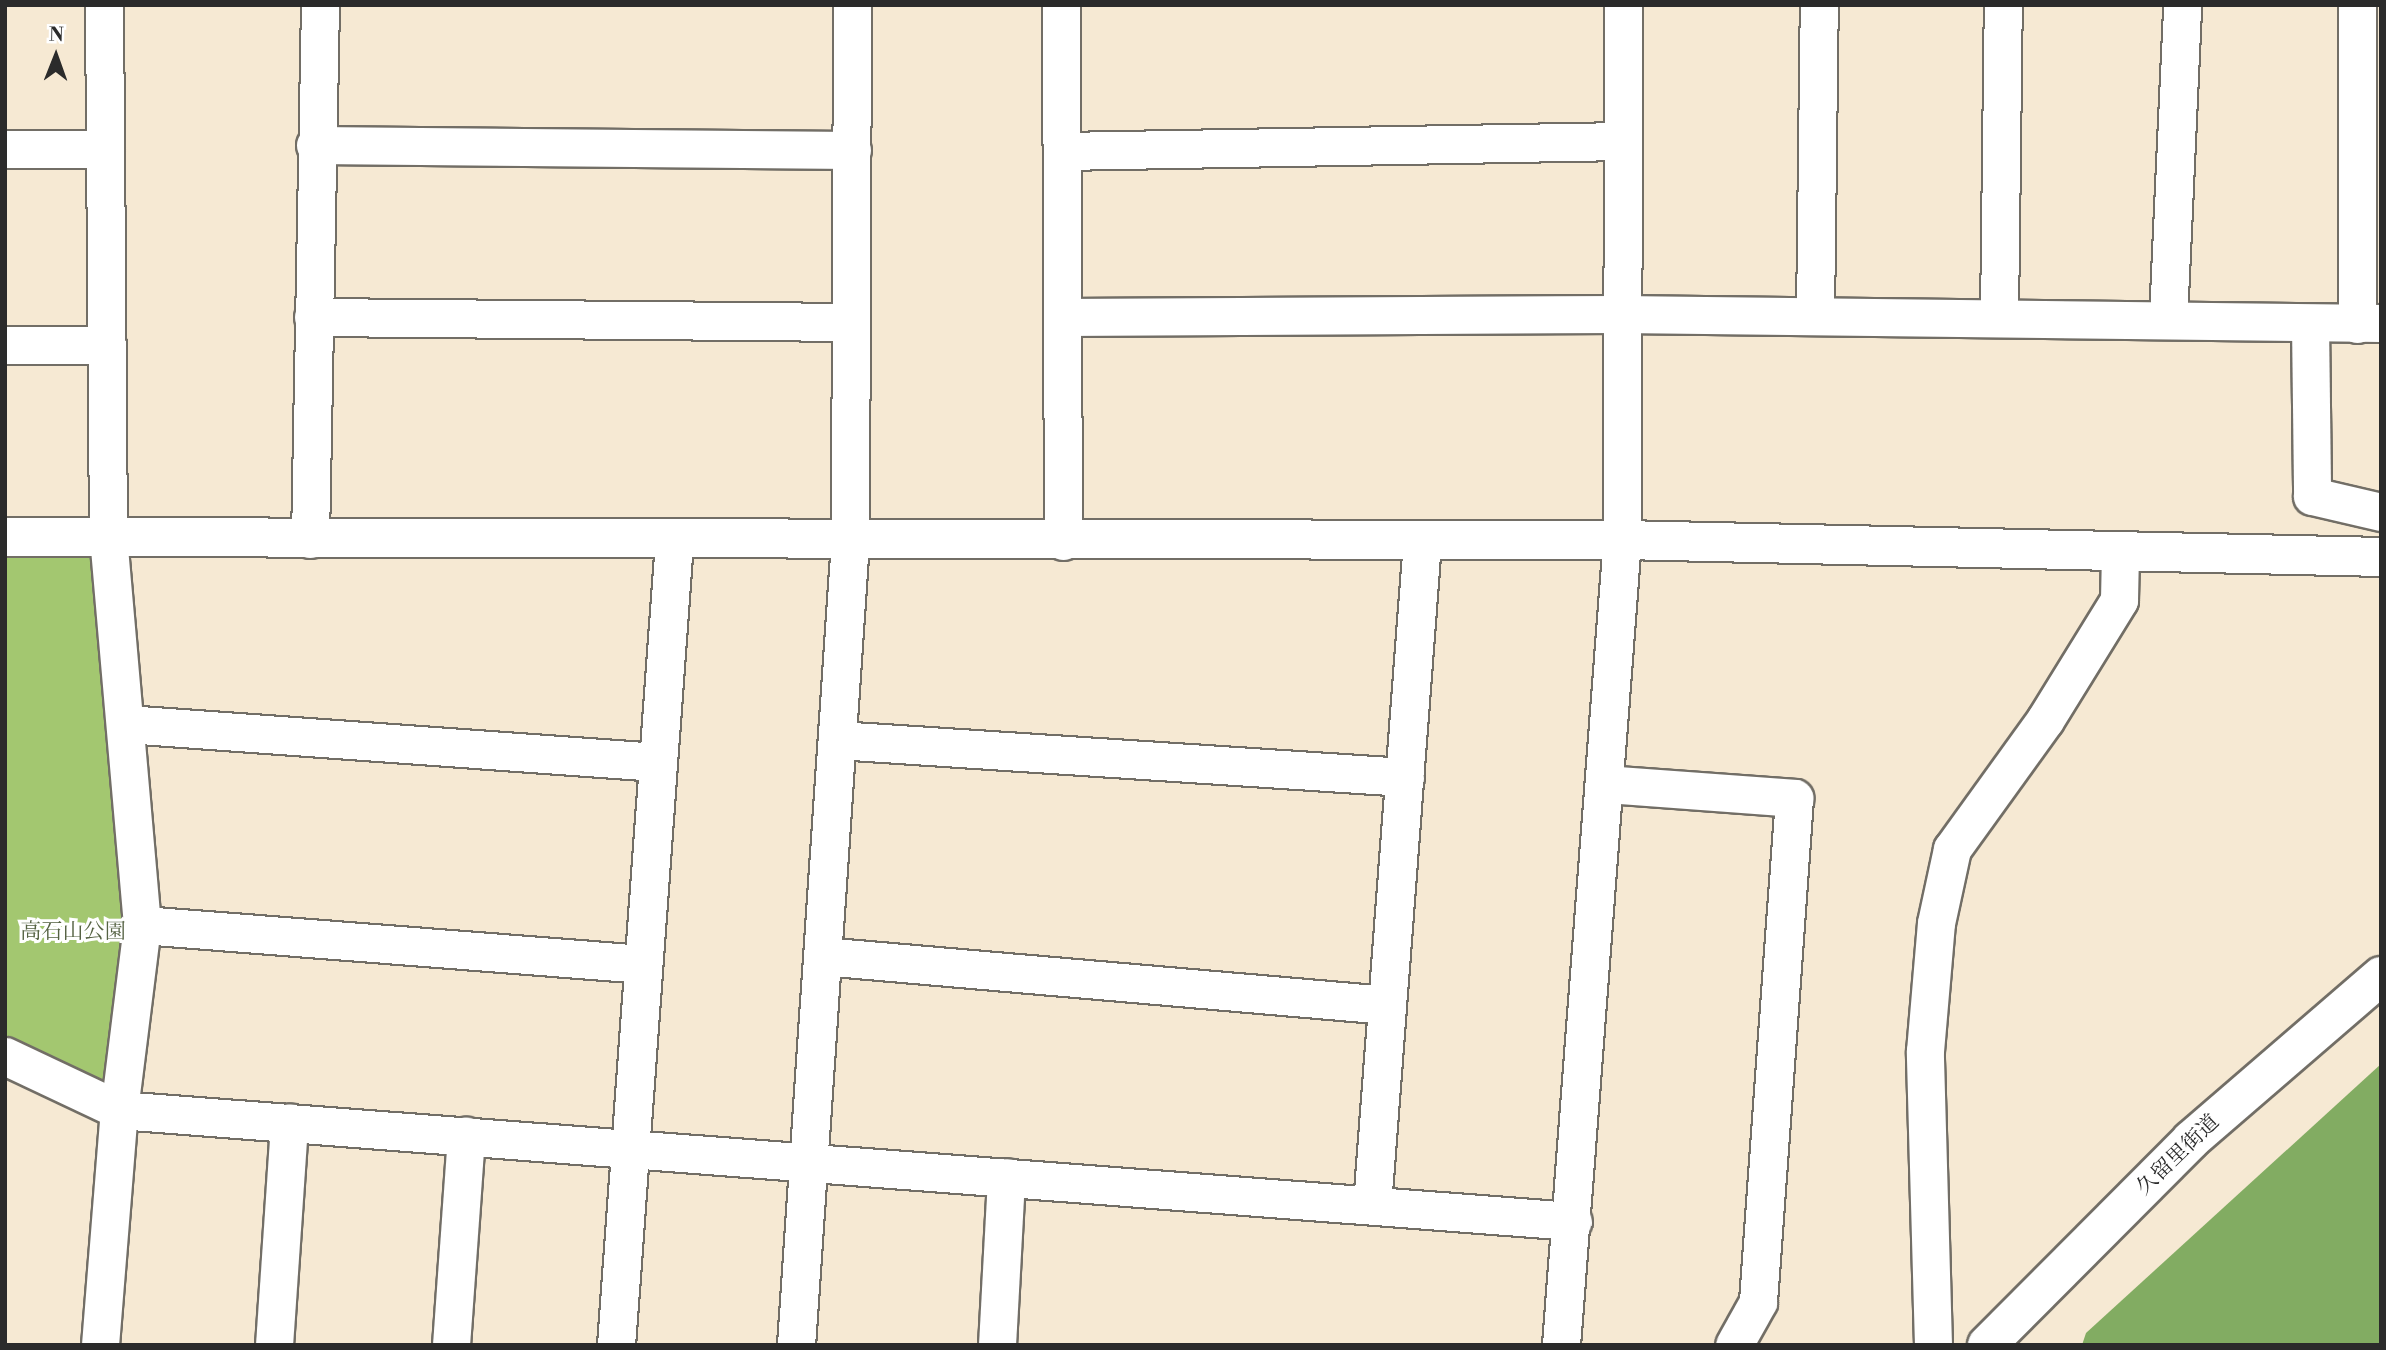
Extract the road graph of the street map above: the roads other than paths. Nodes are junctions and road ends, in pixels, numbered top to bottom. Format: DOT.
graph roads {
  1 [pos="104,5"];
  2 [pos="320,5"];
  3 [pos="852,5"];
  4 [pos="1061,5"];
  5 [pos="1623,5"];
  6 [pos="1819,5"];
  7 [pos="2003,5"];
  8 [pos="2182,5"];
  9 [pos="2357,5"];
  10 [pos="1622,141"];
  11 [pos="315,145"];
  12 [pos="5,149"];
  13 [pos="105,149"];
  14 [pos="852,150"];
  15 [pos="1062,151"];
  16 [pos="1620,314"];
  17 [pos="1815,316"];
  18 [pos="313,317"];
  19 [pos="1062,317"];
  20 [pos="1999,317"];
  21 [pos="2168,318"];
  22 [pos="851,321"];
  23 [pos="2310,323"];
  24 [pos="2369,324"];
  25 [pos="5,345"];
  26 [pos="107,345"];
  27 [pos="2381,512"];
  28 [pos="5,537"];
  29 [pos="108,538"];
  30 [pos="310,539"];
  31 [pos="1622,540"];
  32 [pos="674,541"];
  33 [pos="850,541"];
  34 [pos="1063,541"];
  35 [pos="1422,541"];
  36 [pos="2120,552"];
  37 [pos="2381,558"];
  38 [pos="126,724"];
  39 [pos="837,740"];
  40 [pos="658,762"];
  41 [pos="1405,777"];
  42 [pos="1605,784"];
  43 [pos="142,925"];
  44 [pos="822,956"];
  45 [pos="643,964"];
  46 [pos="2381,976"];
  47 [pos="1387,1004"];
  48 [pos="5,1056"];
  49 [pos="119,1110"];
  50 [pos="289,1123"];
  51 [pos="466,1136"];
  52 [pos="630,1149"];
  53 [pos="808,1163"];
  54 [pos="1006,1177"];
  55 [pos="1372,1205"];
  56 [pos="1573,1220"];
  57 [pos="100,1345"];
  58 [pos="274,1345"];
  59 [pos="451,1345"];
  60 [pos="616,1345"];
  61 [pos="796,1345"];
  62 [pos="997,1345"];
  63 [pos="1561,1345"];
  64 [pos="1734,1345"];
  65 [pos="1933,1345"];
  66 [pos="1987,1345"];
  1 -- 13 [label="street"];
  2 -- 11 [label="street"];
  3 -- 14 [label="street"];
  4 -- 15 [label="street"];
  5 -- 10 [label="street"];
  6 -- 17 [label="street"];
  7 -- 20 [label="street"];
  8 -- 21 [label="street"];
  9 -- 24 [label="street"];
  10 -- 15 [label="street"];
  10 -- 16 [label="street"];
  11 -- 14 [label="street"];
  11 -- 18 [label="street"];
  12 -- 13 [label="street"];
  13 -- 26 [label="street"];
  14 -- 22 [label="street"];
  15 -- 19 [label="street"];
  16 -- 17 [label="street"];
  16 -- 19 [label="street"];
  16 -- 31 [label="street"];
  17 -- 20 [label="street"];
  18 -- 22 [label="street"];
  18 -- 30 [label="street"];
  19 -- 34 [label="street"];
  20 -- 21 [label="street"];
  21 -- 23 [label="street"];
  22 -- 33 [label="street"];
  23 -- 24 [label="street"];
  23 -- 27 [label="street"];
  25 -- 26 [label="street"];
  26 -- 29 [label="street"];
  28 -- 29 [label="street"];
  29 -- 30 [label="street"];
  29 -- 38 [label="street"];
  30 -- 32 [label="street"];
  31 -- 35 [label="street"];
  31 -- 36 [label="street"];
  31 -- 42 [label="street"];
  32 -- 33 [label="street"];
  32 -- 40 [label="street"];
  33 -- 34 [label="street"];
  33 -- 39 [label="street"];
  34 -- 35 [label="street"];
  35 -- 41 [label="street"];
  36 -- 37 [label="street"];
  36 -- 65 [label="street"];
  38 -- 40 [label="street"];
  38 -- 43 [label="street"];
  39 -- 41 [label="street"];
  39 -- 44 [label="street"];
  40 -- 45 [label="street"];
  41 -- 47 [label="street"];
  42 -- 56 [label="street"];
  42 -- 64 [label="street"];
  43 -- 45 [label="street"];
  43 -- 49 [label="street"];
  44 -- 47 [label="street"];
  44 -- 53 [label="street"];
  45 -- 52 [label="street"];
  46 -- 66 [label="street, 久留里街道"];
  47 -- 55 [label="street"];
  48 -- 49 [label="street"];
  49 -- 50 [label="street"];
  49 -- 57 [label="street"];
  50 -- 51 [label="street"];
  50 -- 58 [label="street"];
  51 -- 52 [label="street"];
  51 -- 59 [label="street"];
  52 -- 53 [label="street"];
  52 -- 60 [label="street"];
  53 -- 54 [label="street"];
  53 -- 61 [label="street"];
  54 -- 55 [label="street"];
  54 -- 62 [label="street"];
  55 -- 56 [label="street"];
  56 -- 63 [label="street"];
}
